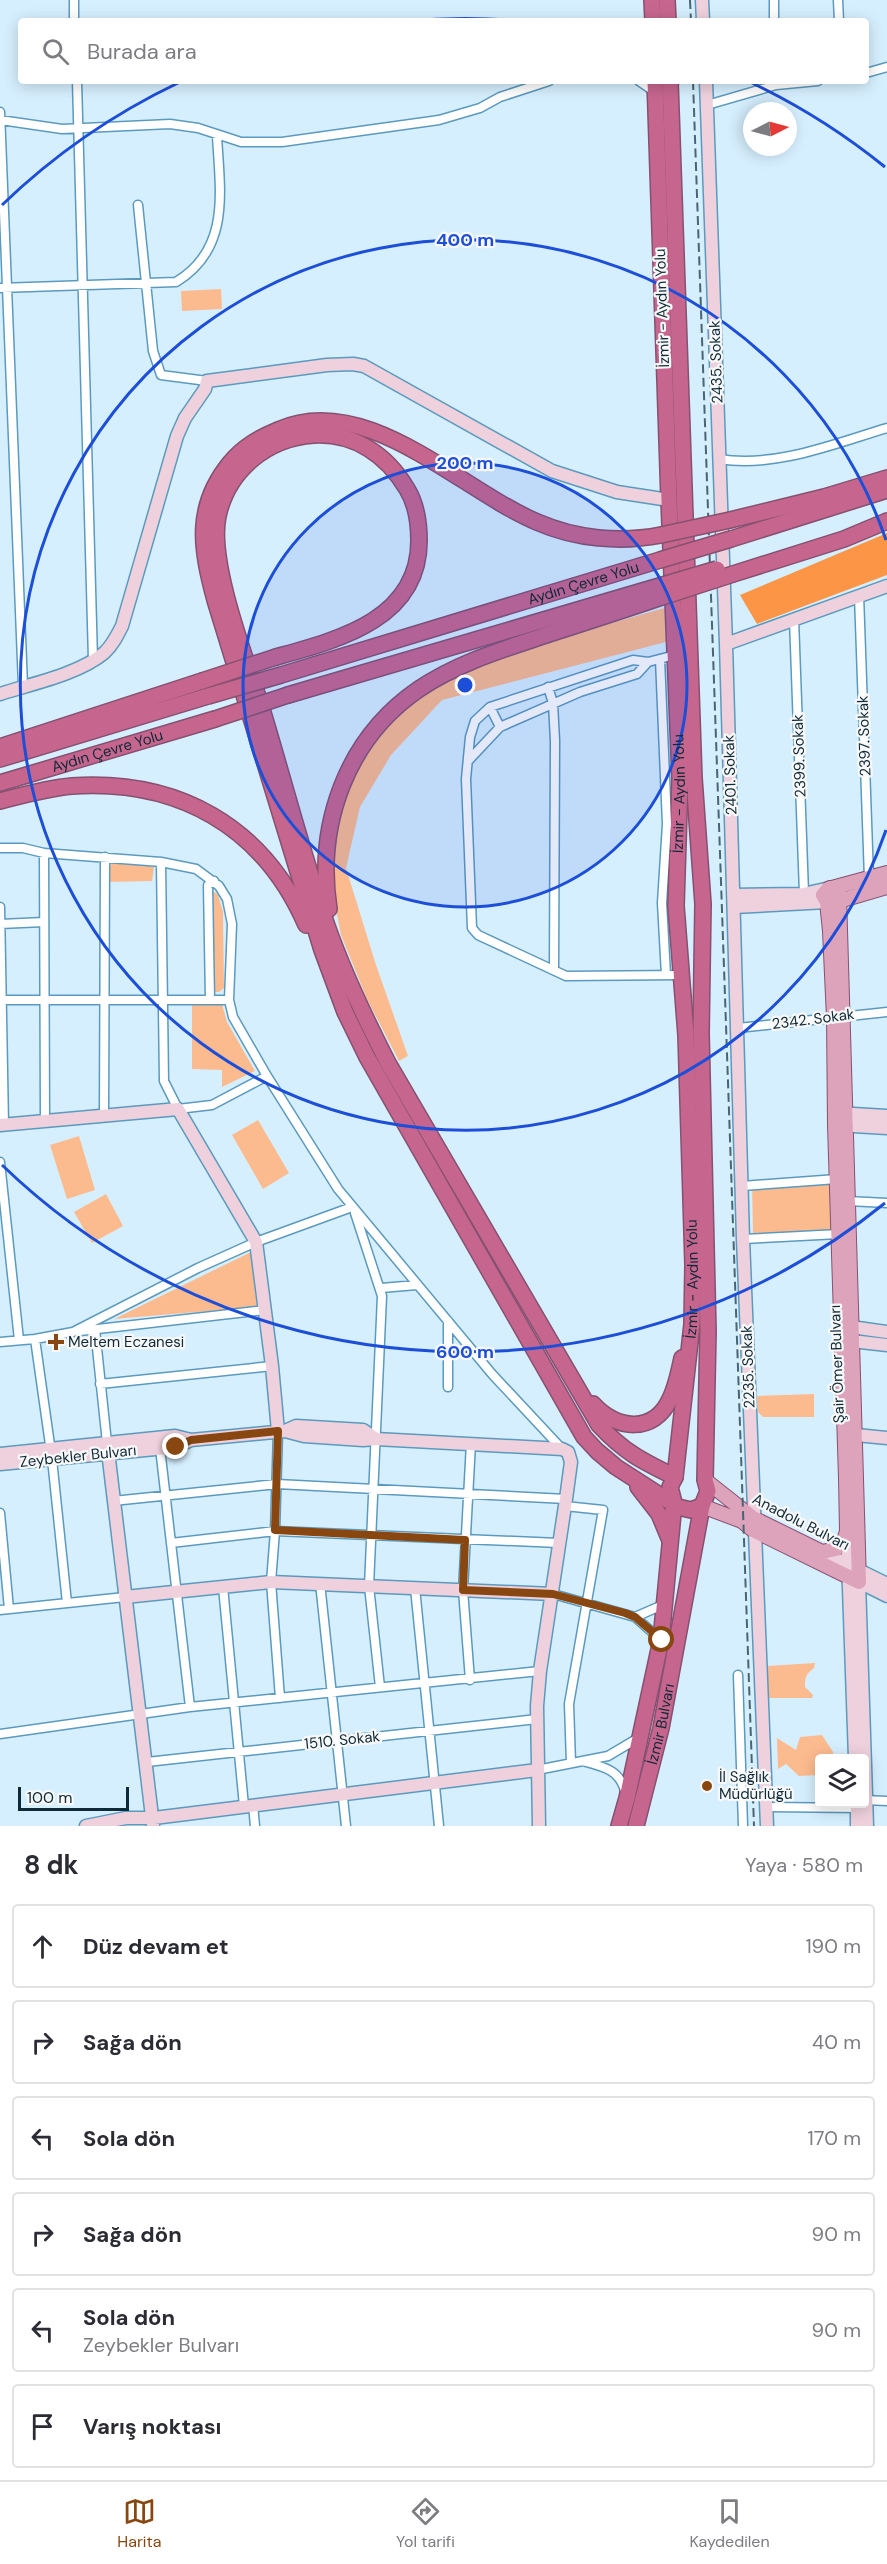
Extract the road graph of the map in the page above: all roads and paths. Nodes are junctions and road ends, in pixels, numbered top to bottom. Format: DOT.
graph roads {
  1 [pos="74,0"];
  2 [pos="652,0"];
  3 [pos="667,0"];
  4 [pos="702,0"];
  5 [pos="774,0"];
  6 [pos="838,0"];
  7 [pos="74,18"];
  8 [pos="653,18"];
  9 [pos="668,18"];
  10 [pos="703,18"];
  11 [pos="774,18"];
  12 [pos="839,18"];
  13 [pos="887,67"];
  14 [pos="869,72"];
  15 [pos="77,84"];
  16 [pos="540,84"];
  17 [pos="670,84"];
  18 [pos="706,84"];
  19 [pos="773,84"];
  20 [pos="655,86"];
  21 [pos="707,105"];
  22 [pos="0,112"];
  23 [pos="0,120"];
  24 [pos="78,129"];
  25 [pos="217,136"];
  26 [pos="138,205"];
  27 [pos="146,282"];
  28 [pos="82,286"];
  29 [pos="3,288"];
  30 [pos="207,381"];
  31 [pos="887,428"];
  32 [pos="719,459"];
  33 [pos="887,478"];
  34 [pos="887,490"];
  35 [pos="669,500"];
  36 [pos="887,513"];
  37 [pos="887,522"];
  38 [pos="733,569"];
  39 [pos="887,586"];
  40 [pos="662,591"];
  41 [pos="860,595"];
  42 [pos="794,619"];
  43 [pos="726,644"];
  44 [pos="668,657"];
  45 [pos="93,660"];
  46 [pos="648,662"];
  47 [pos="23,687"];
  48 [pos="548,687"];
  49 [pos="0,694"];
  50 [pos="553,704"];
  51 [pos="490,707"];
  52 [pos="500,728"];
  53 [pos="0,747"];
  54 [pos="0,759"];
  55 [pos="468,761"];
  56 [pos="0,783"];
  57 [pos="0,801"];
  58 [pos="0,849"];
  59 [pos="44,853"];
  60 [pos="105,857"];
  61 [pos="161,862"];
  62 [pos="887,873"];
  63 [pos="869,878"];
  64 [pos="214,882"];
  65 [pos="677,886"];
  66 [pos="887,886"];
  67 [pos="702,887"];
  68 [pos="804,893"];
  69 [pos="831,897"];
  70 [pos="734,901"];
  71 [pos="0,907"];
  72 [pos="677,916"];
  73 [pos="703,916"];
  74 [pos="44,922"];
  75 [pos="0,924"];
  76 [pos="340,959"];
  77 [pos="554,970"];
  78 [pos="666,975"];
  79 [pos="683,975"];
  80 [pos="1,1000"];
  81 [pos="45,1000"];
  82 [pos="210,1000"];
  83 [pos="229,1000"];
  84 [pos="103,1001"];
  85 [pos="162,1001"];
  86 [pos="345,1012"];
  87 [pos="887,1012"];
  88 [pos="839,1016"];
  89 [pos="738,1028"];
  90 [pos="267,1076"];
  91 [pos="178,1109"];
  92 [pos="104,1116"];
  93 [pos="887,1116"];
  94 [pos="841,1119"];
  95 [pos="45,1120"];
  96 [pos="2,1125"];
  97 [pos="887,1128"];
  98 [pos="0,1162"];
  99 [pos="837,1179"];
  100 [pos="742,1186"];
  101 [pos="848,1201"];
  102 [pos="887,1203"];
  103 [pos="352,1207"];
  104 [pos="839,1234"];
  105 [pos="743,1239"];
  106 [pos="256,1242"];
  107 [pos="417,1285"];
  108 [pos="381,1288"];
  109 [pos="265,1310"];
  110 [pos="448,1321"];
  111 [pos="692,1324"];
  112 [pos="95,1329"];
  113 [pos="74,1332"];
  114 [pos="887,1332"];
  115 [pos="847,1334"];
  116 [pos="34,1339"];
  117 [pos="19,1340"];
  118 [pos="0,1342"];
  119 [pos="887,1345"];
  120 [pos="273,1366"];
  121 [pos="573,1382"];
  122 [pos="100,1384"];
  123 [pos="448,1387"];
  124 [pos="281,1431"];
  125 [pos="850,1435"];
  126 [pos="887,1438"];
  127 [pos="376,1439"];
  128 [pos="191,1440"];
  129 [pos="471,1443"];
  130 [pos="107,1448"];
  131 [pos="160,1448"];
  132 [pos="562,1449"];
  133 [pos="0,1454"];
  134 [pos="52,1454"];
  135 [pos="0,1464"];
  136 [pos="616,1467"];
  137 [pos="675,1477"];
  138 [pos="705,1480"];
  139 [pos="277,1484"];
  140 [pos="374,1488"];
  141 [pos="468,1492"];
  142 [pos="166,1495"];
  143 [pos="113,1501"];
  144 [pos="566,1502"];
  145 [pos="674,1503"];
  146 [pos="702,1506"];
  147 [pos="0,1513"];
  148 [pos="753,1524"];
  149 [pos="275,1530"];
  150 [pos="847,1531"];
  151 [pos="372,1535"];
  152 [pos="465,1540"];
  153 [pos="671,1542"];
  154 [pos="171,1543"];
  155 [pos="559,1543"];
  156 [pos="822,1552"];
  157 [pos="854,1573"];
  158 [pos="271,1582"];
  159 [pos="320,1583"];
  160 [pos="369,1586"];
  161 [pos="223,1587"];
  162 [pos="415,1588"];
  163 [pos="463,1590"];
  164 [pos="886,1591"];
  165 [pos="176,1592"];
  166 [pos="553,1594"];
  167 [pos="125,1597"];
  168 [pos="67,1602"];
  169 [pos="587,1603"];
  170 [pos="666,1604"];
  171 [pos="5,1610"];
  172 [pos="860,1611"];
  173 [pos="635,1617"];
  174 [pos="662,1640"];
  175 [pos="540,1671"];
  176 [pos="738,1675"];
  177 [pos="470,1680"];
  178 [pos="426,1684"];
  179 [pos="380,1687"];
  180 [pos="331,1692"];
  181 [pos="280,1698"];
  182 [pos="233,1702"];
  183 [pos="190,1707"];
  184 [pos="141,1714"];
  185 [pos="537,1719"];
  186 [pos="430,1731"];
  187 [pos="0,1734"];
  188 [pos="640,1736"];
  189 [pos="337,1741"];
  190 [pos="237,1751"];
  191 [pos="855,1754"];
  192 [pos="861,1754"];
  193 [pos="585,1761"];
  194 [pos="147,1762"];
  195 [pos="571,1763"];
  196 [pos="537,1770"];
  197 [pos="436,1784"];
  198 [pos="343,1795"];
  199 [pos="627,1798"];
  200 [pos="887,1801"];
  201 [pos="869,1803"];
  202 [pos="249,1805"];
  203 [pos="815,1805"];
  204 [pos="767,1807"];
  205 [pos="861,1808"];
  206 [pos="863,1808"];
  207 [pos="151,1821"];
  208 [pos="86,1826"];
  209 [pos="132,1826"];
  210 [pos="255,1826"];
  211 [pos="346,1826"];
  212 [pos="439,1826"];
  213 [pos="539,1826"];
  214 [pos="619,1826"];
  215 [pos="636,1826"];
  216 [pos="743,1826"];
  217 [pos="767,1826"];
  218 [pos="857,1826"];
  219 [pos="867,1826"];
  1 -- 7 [label="street"];
  2 -- 8 [label="highway"];
  3 -- 9 [label="highway"];
  4 -- 10 [label="street"];
  5 -- 11 [label="street"];
  6 -- 12 [label="street"];
  13 -- 14 [label="street"];
  15 -- 24 [label="street"];
  16 -- 25 [label="street"];
  17 -- 67 [label="highway, İzmir - Aydın Yolu"];
  18 -- 21 [label="street, 2435. Sokak"];
  19 -- 21 [label="street"];
  20 -- 35 [label="highway, İzmir - Aydın Yolu"];
  21 -- 32 [label="street, 2435. Sokak"];
  22 -- 23 [label="street"];
  23 -- 24 [label="street"];
  23 -- 29 [label="street"];
  24 -- 25 [label="street"];
  24 -- 28 [label="street"];
  25 -- 27 [label="street"];
  26 -- 27 [label="street"];
  27 -- 28 [label="street"];
  27 -- 30 [label="street"];
  28 -- 29 [label="street"];
  28 -- 45 [label="street"];
  29 -- 47 [label="street"];
  30 -- 35 [label="street"];
  30 -- 45 [label="street"];
  31 -- 32 [label="street"];
  32 -- 43 [label="street, 2435. Sokak"];
  33 -- 86 [label="highway, bridge"];
  34 -- 54 [label="highway, Aydın Çevre Yolu, bridge"];
  35 -- 44 [label="highway, İzmir - Aydın Yolu"];
  36 -- 38 [label="highway, Aydın Çevre Yolu"];
  37 -- 38 [label="highway"];
  38 -- 40 [label="highway, Aydın Çevre Yolu, bridge"];
  39 -- 41 [label="street"];
  40 -- 56 [label="highway, Aydın Çevre Yolu, bridge"];
  40 -- 76 [label="highway"];
  41 -- 42 [label="street"];
  41 -- 63 [label="street, 2397. Sokak"];
  42 -- 43 [label="street"];
  42 -- 68 [label="street, 2399. Sokak"];
  43 -- 70 [label="street, 2401. Sokak"];
  44 -- 46 [label="street"];
  44 -- 65 [label="highway, İzmir - Aydın Yolu"];
  44 -- 78 [label="street"];
  45 -- 47 [label="street"];
  46 -- 48 [label="street"];
  46 -- 50 [label="street"];
  47 -- 49 [label="street"];
  48 -- 50 [label="street"];
  48 -- 51 [label="street"];
  50 -- 52 [label="street"];
  50 -- 77 [label="street"];
  51 -- 52 [label="street"];
  51 -- 55 [label="street"];
  52 -- 55 [label="street"];
  53 -- 76 [label="highway, bridge"];
  55 -- 77 [label="street"];
  57 -- 86 [label="highway"];
  58 -- 59 [label="street"];
  59 -- 60 [label="street"];
  59 -- 74 [label="street"];
  60 -- 61 [label="street"];
  60 -- 84 [label="street"];
  61 -- 64 [label="street"];
  61 -- 85 [label="street"];
  62 -- 63 [label="main road"];
  63 -- 69 [label="main road"];
  64 -- 82 [label="street"];
  64 -- 83 [label="street"];
  65 -- 67 [label="highway"];
  65 -- 72 [label="highway, İzmir - Aydın Yolu"];
  66 -- 69 [label="main road"];
  67 -- 73 [label="highway, İzmir - Aydın Yolu"];
  68 -- 69 [label="street"];
  68 -- 70 [label="street"];
  69 -- 70 [label="street"];
  69 -- 88 [label="main road, Şair Ömer Bulvarı"];
  70 -- 89 [label="street, 2235. Sokak"];
  71 -- 75 [label="street"];
  72 -- 73 [label="highway"];
  72 -- 79 [label="highway, İzmir - Aydın Yolu"];
  73 -- 138 [label="highway, İzmir - Aydın Yolu"];
  74 -- 75 [label="street"];
  74 -- 81 [label="street"];
  75 -- 80 [label="street"];
  76 -- 121 [label="highway"];
  77 -- 78 [label="street"];
  78 -- 79 [label="street"];
  79 -- 111 [label="highway, İzmir - Aydın Yolu"];
  80 -- 81 [label="street"];
  80 -- 96 [label="street"];
  81 -- 84 [label="street"];
  81 -- 95 [label="street"];
  82 -- 83 [label="street"];
  82 -- 85 [label="street"];
  83 -- 90 [label="street"];
  84 -- 85 [label="street"];
  84 -- 92 [label="street"];
  85 -- 91 [label="street"];
  86 -- 136 [label="highway"];
  87 -- 88 [label="street, 2342. Sokak"];
  88 -- 89 [label="street, 2342. Sokak"];
  88 -- 94 [label="main road, Şair Ömer Bulvarı"];
  89 -- 100 [label="street, 2235. Sokak"];
  90 -- 91 [label="street"];
  90 -- 103 [label="street"];
  91 -- 92 [label="street"];
  91 -- 106 [label="street"];
  92 -- 95 [label="street"];
  93 -- 94 [label="street"];
  94 -- 97 [label="street"];
  94 -- 99 [label="main road, Şair Ömer Bulvarı"];
  94 -- 101 [label="main road, Şair Ömer Bulvarı"];
  95 -- 96 [label="street"];
  98 -- 117 [label="street"];
  99 -- 100 [label="street"];
  99 -- 104 [label="main road, Şair Ömer Bulvarı"];
  100 -- 105 [label="street, 2235. Sokak"];
  101 -- 102 [label="street"];
  101 -- 115 [label="main road, Şair Ömer Bulvarı"];
  103 -- 106 [label="street"];
  103 -- 107 [label="street"];
  103 -- 108 [label="street"];
  104 -- 105 [label="street"];
  104 -- 115 [label="main road, Şair Ömer Bulvarı"];
  105 -- 148 [label="street, 2235. Sokak"];
  106 -- 109 [label="street"];
  106 -- 113 [label="street"];
  107 -- 108 [label="street"];
  107 -- 110 [label="street"];
  108 -- 127 [label="street"];
  109 -- 112 [label="street"];
  109 -- 120 [label="street"];
  110 -- 123 [label="street"];
  110 -- 132 [label="street"];
  111 -- 121 [label="highway"];
  111 -- 137 [label="highway, İzmir - Aydın Yolu"];
  112 -- 113 [label="street"];
  112 -- 122 [label="street"];
  113 -- 116 [label="street"];
  114 -- 115 [label="street"];
  115 -- 119 [label="street"];
  115 -- 125 [label="main road, Şair Ömer Bulvarı"];
  116 -- 117 [label="street"];
  116 -- 134 [label="street"];
  117 -- 118 [label="street"];
  120 -- 122 [label="street"];
  120 -- 124 [label="street"];
  121 -- 137 [label="highway"];
  122 -- 130 [label="street"];
  124 -- 127 [label="street, Zeybekler Bulvarı"];
  124 -- 128 [label="street, Zeybekler Bulvarı"];
  124 -- 139 [label="street"];
  125 -- 126 [label="street"];
  125 -- 150 [label="main road, Şair Ömer Bulvarı"];
  125 -- 157 [label="main road, Şair Ömer Bulvarı"];
  127 -- 129 [label="street, Zeybekler Bulvarı"];
  127 -- 140 [label="street"];
  128 -- 130 [label="street, Zeybekler Bulvarı"];
  128 -- 131 [label="street, Zeybekler Bulvarı"];
  129 -- 132 [label="street, Zeybekler Bulvarı"];
  129 -- 141 [label="street"];
  130 -- 131 [label="street, Zeybekler Bulvarı"];
  130 -- 134 [label="street, Zeybekler Bulvarı"];
  130 -- 143 [label="street"];
  131 -- 142 [label="street"];
  132 -- 144 [label="street"];
  133 -- 134 [label="street, Zeybekler Bulvarı"];
  134 -- 135 [label="street, Zeybekler Bulvarı"];
  134 -- 168 [label="street"];
  136 -- 145 [label="highway"];
  136 -- 153 [label="highway"];
  137 -- 138 [label="highway"];
  137 -- 145 [label="highway, İzmir - Aydın Yolu"];
  138 -- 146 [label="highway, İzmir Bulvarı"];
  138 -- 148 [label="main road, Anadolu Bulvarı"];
  139 -- 140 [label="street"];
  139 -- 142 [label="street"];
  139 -- 149 [label="street"];
  140 -- 141 [label="street"];
  140 -- 151 [label="street"];
  141 -- 144 [label="street"];
  141 -- 152 [label="street"];
  142 -- 143 [label="street"];
  142 -- 154 [label="street"];
  143 -- 167 [label="street"];
  144 -- 155 [label="street"];
  144 -- 169 [label="street"];
  145 -- 146 [label="highway"];
  145 -- 153 [label="highway, İzmir Bulvarı"];
  146 -- 148 [label="main road, Anadolu Bulvarı"];
  146 -- 215 [label="highway, İzmir Bulvarı"];
  147 -- 171 [label="street"];
  148 -- 156 [label="main road, Anadolu Bulvarı"];
  148 -- 157 [label="main road, Anadolu Bulvarı"];
  148 -- 204 [label="street, 2235. Sokak"];
  149 -- 151 [label="street"];
  149 -- 154 [label="street"];
  149 -- 158 [label="street"];
  150 -- 156 [label="main road"];
  150 -- 157 [label="street, Şair Ömer Bulvarı"];
  151 -- 152 [label="street"];
  151 -- 160 [label="street"];
  152 -- 155 [label="street"];
  152 -- 163 [label="street"];
  153 -- 170 [label="highway, İzmir Bulvarı"];
  154 -- 165 [label="street"];
  155 -- 166 [label="street"];
  156 -- 157 [label="street, Anadolu Bulvarı"];
  157 -- 164 [label="street, Anadolu Bulvarı"];
  157 -- 172 [label="street, Şair Ömer Bulvarı"];
  157 -- 191 [label="street, Şair Ömer Bulvarı"];
  158 -- 159 [label="street"];
  158 -- 161 [label="street"];
  158 -- 181 [label="street"];
  159 -- 160 [label="street"];
  159 -- 180 [label="street"];
  160 -- 162 [label="street"];
  160 -- 179 [label="street"];
  161 -- 165 [label="street"];
  161 -- 182 [label="street"];
  162 -- 163 [label="street"];
  162 -- 178 [label="street"];
  163 -- 166 [label="street"];
  163 -- 177 [label="street"];
  164 -- 172 [label="street"];
  165 -- 167 [label="street"];
  165 -- 183 [label="street"];
  166 -- 169 [label="street"];
  166 -- 175 [label="street"];
  167 -- 168 [label="street"];
  167 -- 184 [label="street"];
  168 -- 171 [label="street"];
  169 -- 173 [label="street"];
  169 -- 195 [label="street"];
  170 -- 173 [label="street"];
  170 -- 174 [label="highway, İzmir Bulvarı"];
  172 -- 192 [label="street, Şair Ömer Bulvarı"];
  173 -- 174 [label="street"];
  174 -- 188 [label="highway, İzmir Bulvarı"];
  175 -- 177 [label="street"];
  175 -- 185 [label="street"];
  176 -- 216 [label="street"];
  177 -- 178 [label="street"];
  178 -- 179 [label="street"];
  178 -- 186 [label="street"];
  179 -- 180 [label="street"];
  180 -- 181 [label="street"];
  180 -- 189 [label="street"];
  181 -- 182 [label="street"];
  182 -- 183 [label="street"];
  182 -- 190 [label="street"];
  183 -- 184 [label="street"];
  184 -- 187 [label="street"];
  184 -- 194 [label="street"];
  185 -- 186 [label="street, 1510. Sokak"];
  185 -- 196 [label="street"];
  186 -- 189 [label="street, 1510. Sokak"];
  186 -- 197 [label="street"];
  188 -- 193 [label="street"];
  188 -- 199 [label="highway, İzmir Bulvarı"];
  189 -- 190 [label="street, 1510. Sokak"];
  189 -- 198 [label="street"];
  190 -- 194 [label="street, 1510. Sokak"];
  190 -- 202 [label="street"];
  193 -- 195 [label="street"];
  193 -- 199 [label="street"];
  194 -- 207 [label="street"];
  195 -- 196 [label="street"];
  196 -- 197 [label="street"];
  196 -- 213 [label="street"];
  197 -- 198 [label="street"];
  197 -- 212 [label="street"];
  198 -- 202 [label="street"];
  198 -- 211 [label="street"];
  199 -- 214 [label="highway, İzmir Bulvarı"];
  200 -- 201 [label="street"];
  202 -- 207 [label="street"];
  202 -- 210 [label="street"];
  203 -- 204 [label="street"];
  204 -- 217 [label="street, 2235. Sokak"];
  205 -- 218 [label="street, Şair Ömer Bulvarı"];
  206 -- 219 [label="street, Şair Ömer Bulvarı"];
  207 -- 208 [label="street"];
  207 -- 209 [label="street"];
}
